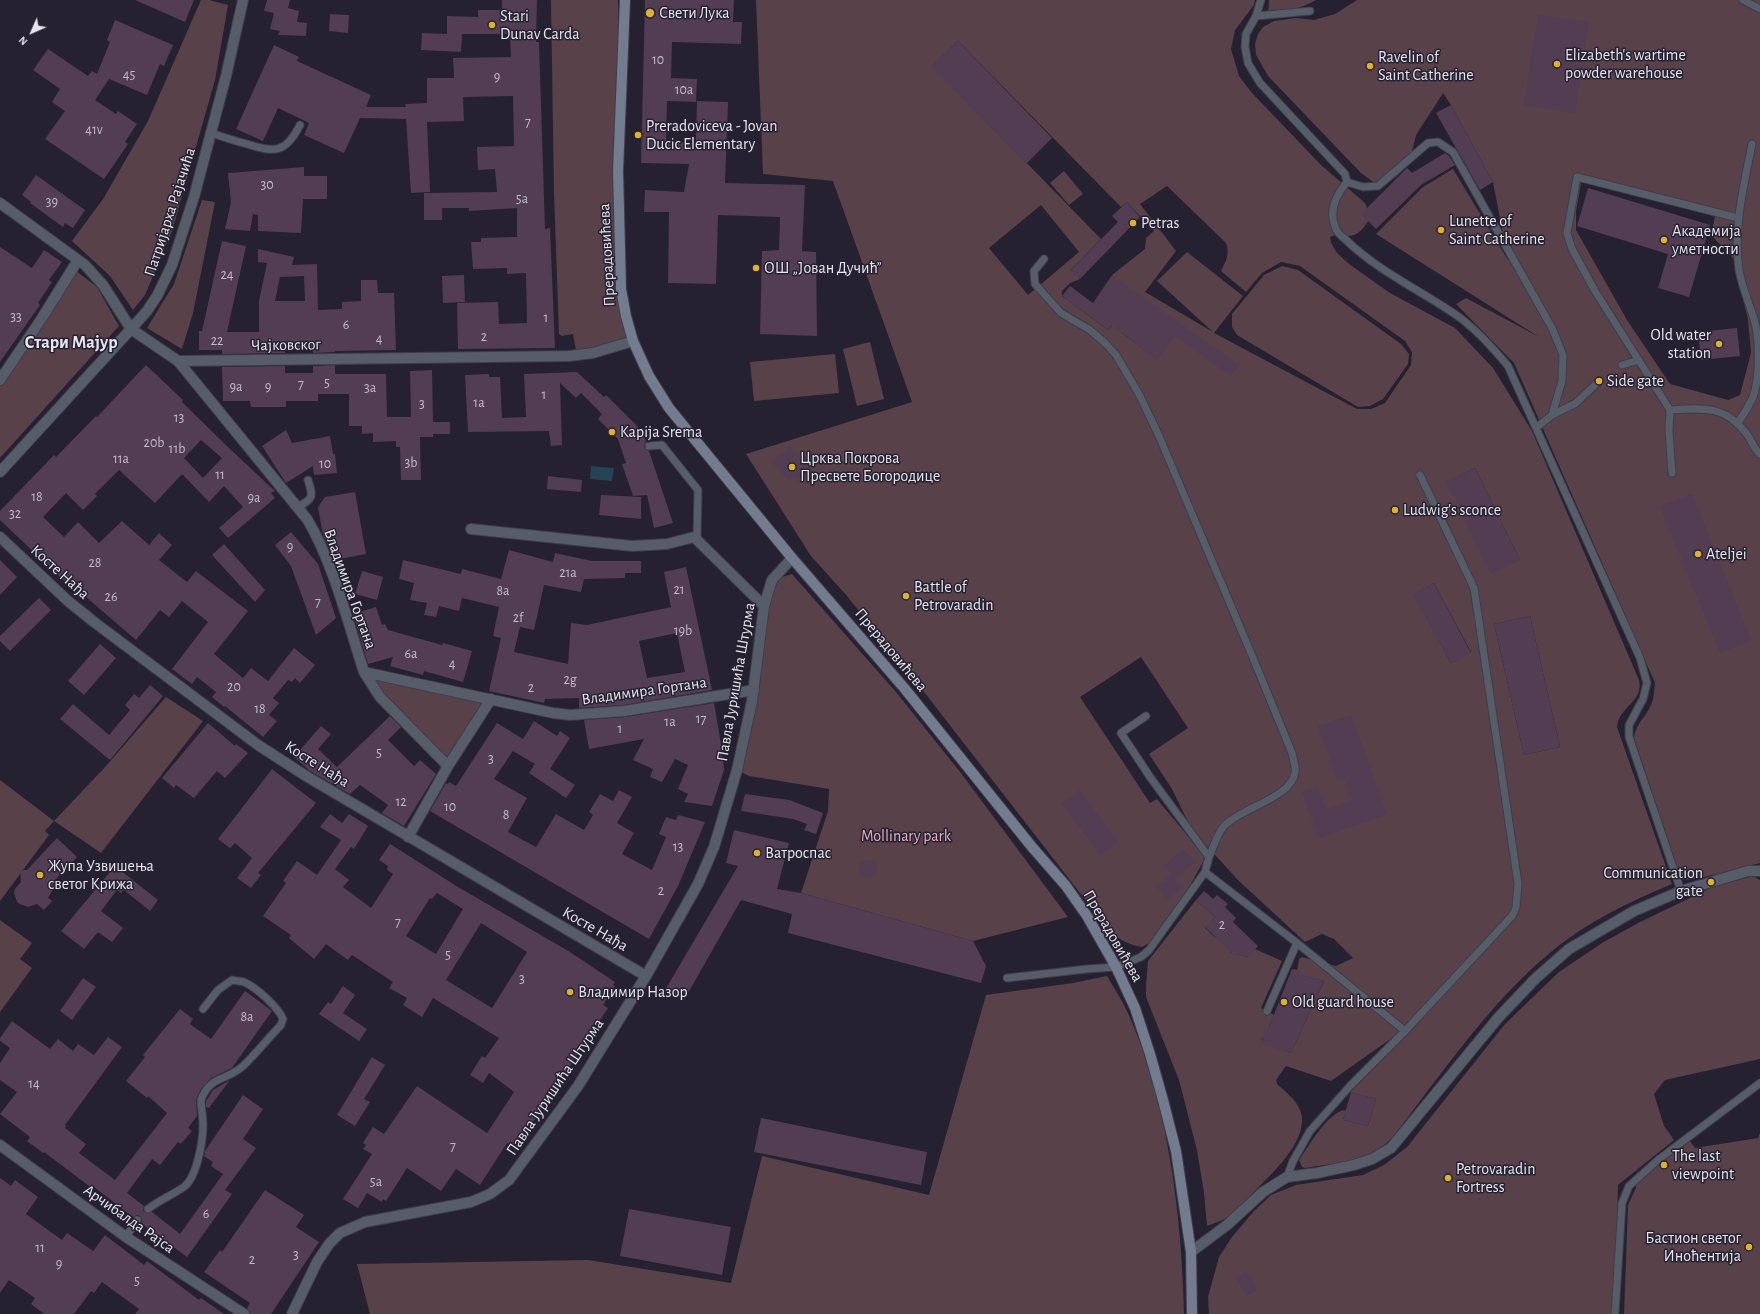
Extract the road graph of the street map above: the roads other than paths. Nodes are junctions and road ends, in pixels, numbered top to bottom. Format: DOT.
graph roads {
  1 [pos="243,0"];
  2 [pos="625,0"];
  3 [pos="1261,0"];
  4 [pos="1743,0"];
  5 [pos="1760,9"];
  6 [pos="1310,11"];
  7 [pos="1256,16"];
  8 [pos="300,125"];
  9 [pos="211,133"];
  10 [pos="1752,144"];
  11 [pos="1346,182"];
  12 [pos="0,203"];
  13 [pos="1738,218"];
  14 [pos="1044,258"];
  15 [pos="78,260"];
  16 [pos="131,329"];
  17 [pos="633,341"];
  18 [pos="1638,360"];
  19 [pos="178,361"];
  20 [pos="1622,365"];
  21 [pos="0,380"];
  22 [pos="1599,381"];
  23 [pos="1670,410"];
  24 [pos="1552,415"];
  25 [pos="1738,423"];
  26 [pos="1536,428"];
  27 [pos="649,446"];
  28 [pos="1760,454"];
  29 [pos="0,472"];
  30 [pos="1672,473"];
  31 [pos="1420,475"];
  32 [pos="308,480"];
  33 [pos="298,507"];
  34 [pos="472,529"];
  35 [pos="0,537"];
  36 [pos="697,538"];
  37 [pos="792,558"];
  38 [pos="764,606"];
  39 [pos="364,672"];
  40 [pos="754,690"];
  41 [pos="491,699"];
  42 [pos="1146,716"];
  43 [pos="448,766"];
  44 [pos="408,837"];
  45 [pos="1209,857"];
  46 [pos="1760,871"];
  47 [pos="1205,872"];
  48 [pos="1681,891"];
  49 [pos="1297,943"];
  50 [pos="1116,967"];
  51 [pos="646,976"];
  52 [pos="1007,978"];
  53 [pos="204,1009"];
  54 [pos="1267,1011"];
  55 [pos="1405,1031"];
  56 [pos="1760,1083"];
  57 [pos="0,1145"];
  58 [pos="1287,1177"];
  59 [pos="148,1209"];
  60 [pos="137,1220"];
  61 [pos="126,1237"];
  62 [pos="1191,1252"];
  63 [pos="244,1314"];
  64 [pos="292,1314"];
  65 [pos="1192,1314"];
  66 [pos="1615,1314"];
  1 -- 9 [label="street, Патријарха Рајачића"];
  2 -- 17 [label="main road, Прерадовићева"];
  3 -- 7 [label="lane"];
  4 -- 5 [label="lane"];
  6 -- 7 [label="lane"];
  7 -- 11 [label="lane"];
  8 -- 9 [label="lane"];
  9 -- 16 [label="street, Патријарха Рајачића"];
  10 -- 13 [label="lane"];
  11 -- 24 [label="lane"];
  11 -- 26 [label="lane"];
  12 -- 15 [label="street"];
  13 -- 18 [label="lane"];
  13 -- 25 [label="lane"];
  14 -- 45 [label="lane"];
  15 -- 16 [label="street"];
  15 -- 21 [label="street"];
  16 -- 19 [label="street"];
  16 -- 29 [label="street, Патријарха Рајачића"];
  17 -- 19 [label="street, Чајковског"];
  17 -- 37 [label="main road, Прерадовићева"];
  18 -- 20 [label="lane"];
  18 -- 23 [label="lane"];
  19 -- 33 [label="street, Владимира Гортана"];
  22 -- 24 [label="lane"];
  23 -- 25 [label="lane"];
  23 -- 30 [label="lane"];
  24 -- 26 [label="lane"];
  25 -- 28 [label="lane"];
  26 -- 48 [label="lane"];
  27 -- 36 [label="lane"];
  31 -- 55 [label="lane"];
  32 -- 33 [label="lane"];
  33 -- 39 [label="street, Владимира Гортана"];
  34 -- 36 [label="street"];
  35 -- 44 [label="street, Косте Нађа"];
  36 -- 38 [label="street"];
  37 -- 38 [label="street, Павла Јуришића Штурма"];
  37 -- 50 [label="main road, Прерадовићева"];
  38 -- 40 [label="street, Павла Јуришића Штурма"];
  39 -- 41 [label="street, Владимира Гортана"];
  39 -- 43 [label="street"];
  40 -- 41 [label="street, Владимира Гортана"];
  40 -- 51 [label="street, Павла Јуришића Штурма"];
  41 -- 43 [label="street"];
  42 -- 45 [label="lane"];
  43 -- 44 [label="street"];
  44 -- 51 [label="street, Косте Нађа"];
  45 -- 47 [label="lane"];
  46 -- 48 [label="street"];
  47 -- 49 [label="lane"];
  47 -- 50 [label="lane"];
  48 -- 58 [label="street"];
  49 -- 54 [label="lane"];
  49 -- 55 [label="lane"];
  50 -- 52 [label="lane"];
  50 -- 62 [label="main road, Прерадовићева"];
  51 -- 64 [label="street, Павла Јуришића Штурма"];
  53 -- 59 [label="lane"];
  55 -- 58 [label="lane"];
  56 -- 66 [label="lane"];
  57 -- 61 [label="street, Арчибалда Рајса"];
  58 -- 62 [label="street"];
  60 -- 61 [label="lane"];
  61 -- 63 [label="street, Арчибалда Рајса"];
  62 -- 65 [label="main road, Прерадовићева"];
}
